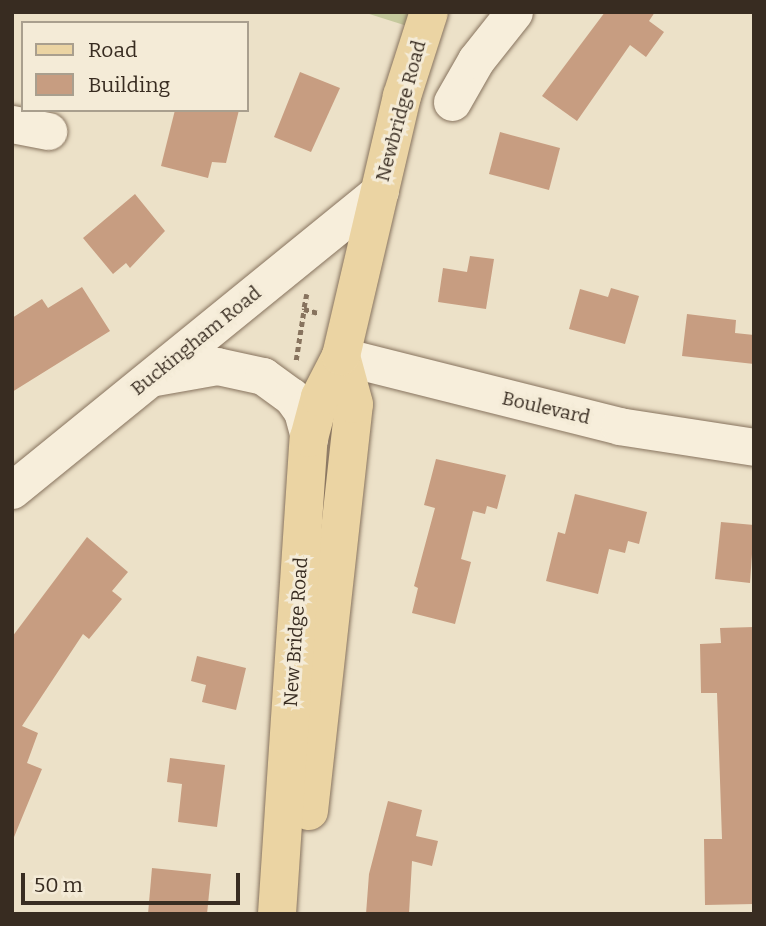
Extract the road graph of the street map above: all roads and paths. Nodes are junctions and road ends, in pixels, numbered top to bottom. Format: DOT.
graph roads {
  1 [pos="514,12"];
  2 [pos="426,22"];
  3 [pos="452,102"];
  4 [pos="12,124"];
  5 [pos="48,131"];
  6 [pos="380,191"];
  7 [pos="304,309"];
  8 [pos="341,356"];
  9 [pos="295,367"];
  10 [pos="150,378"];
  11 [pos="309,438"];
  12 [pos="754,447"];
  13 [pos="12,490"];
  14 [pos="277,914"];
  15 [pos="298,914"];
  1 -- 3 [label="street"];
  2 -- 6 [label="main road, Newbridge Road"];
  4 -- 5 [label="street"];
  6 -- 8 [label="main road, New Bridge Road"];
  6 -- 10 [label="street, Buckingham Road"];
  7 -- 9 [label="path"];
  8 -- 11 [label="main road, New Bridge Road"];
  8 -- 12 [label="street, Boulevard"];
  8 -- 15 [label="main road, New Bridge Road"];
  10 -- 11 [label="street"];
  10 -- 13 [label="street, Buckingham Road"];
  11 -- 14 [label="main road, New Bridge Road"];
}
